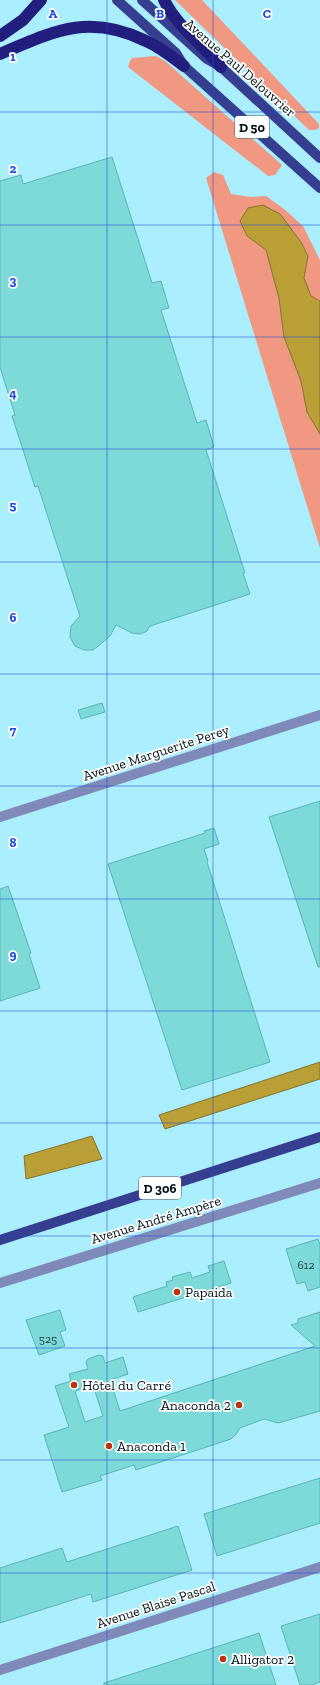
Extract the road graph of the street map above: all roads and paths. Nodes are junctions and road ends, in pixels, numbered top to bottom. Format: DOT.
graph roads {
  1 [pos="41,0"];
  2 [pos="117,0"];
  3 [pos="142,0"];
  4 [pos="164,0"];
  5 [pos="0,36"];
  6 [pos="0,54"];
  7 [pos="184,66"];
  8 [pos="221,67"];
  9 [pos="320,158"];
  10 [pos="320,188"];
  11 [pos="320,715"];
  12 [pos="0,817"];
  13 [pos="320,1137"];
  14 [pos="320,1183"];
  15 [pos="0,1240"];
  16 [pos="0,1283"];
  17 [pos="320,1567"];
  18 [pos="0,1670"];
  1 -- 5 [label="highway"];
  2 -- 7 [label="main road, D 50"];
  3 -- 8 [label="main road, Avenue Paul Delouvrier / D 50"];
  4 -- 8 [label="highway"];
  6 -- 7 [label="highway"];
  7 -- 10 [label="main road, D 50"];
  8 -- 9 [label="main road, Avenue Paul Delouvrier / D 50"];
  11 -- 12 [label="street, Avenue Marguerite Perey"];
  13 -- 15 [label="main road, D 306"];
  14 -- 16 [label="street, Avenue André Ampère"];
  17 -- 18 [label="street, Avenue Blaise Pascal"];
}
